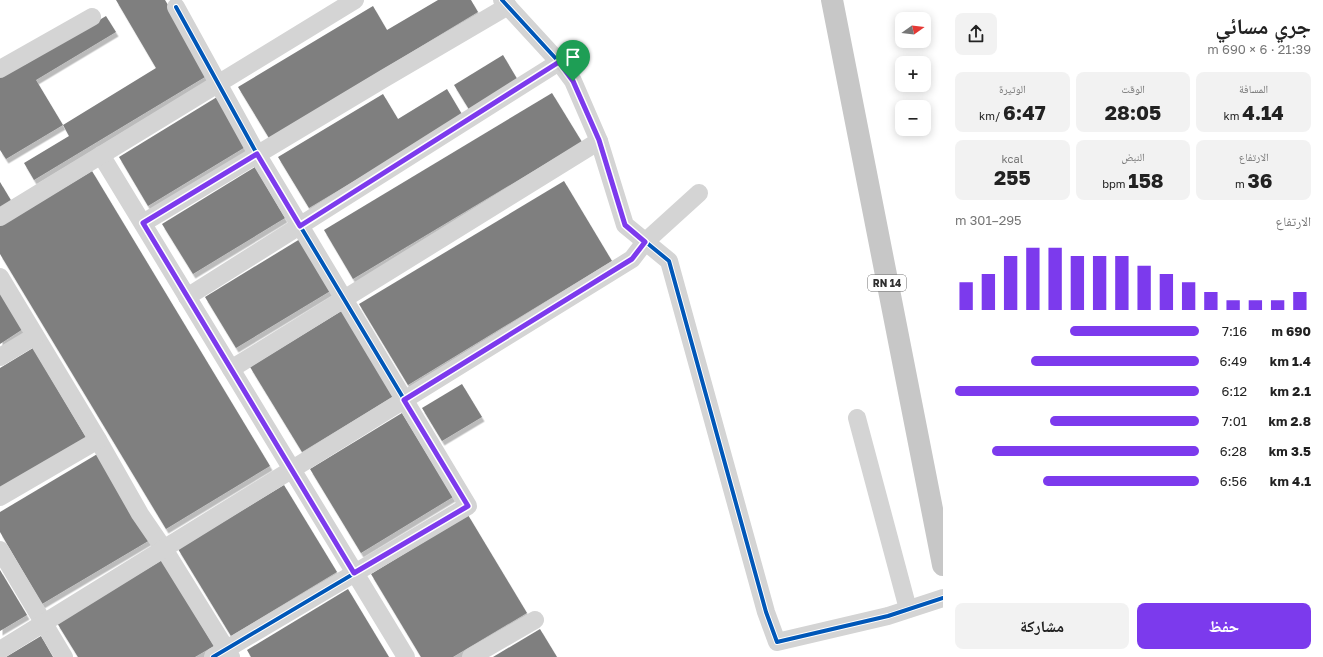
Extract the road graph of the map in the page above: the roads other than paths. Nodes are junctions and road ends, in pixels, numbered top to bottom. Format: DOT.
graph roads {
  1 [pos="355,0"];
  2 [pos="832,0"];
  3 [pos="505,3"];
  4 [pos="176,7"];
  5 [pos="92,17"];
  6 [pos="559,62"];
  7 [pos="0,69"];
  8 [pos="218,84"];
  9 [pos="599,140"];
  10 [pos="257,154"];
  11 [pos="101,155"];
  12 [pos="699,193"];
  13 [pos="0,217"];
  14 [pos="143,223"];
  15 [pos="300,226"];
  16 [pos="645,242"];
  17 [pos="0,277"];
  18 [pos="187,297"];
  19 [pos="343,300"];
  20 [pos="35,336"];
  21 [pos="0,357"];
  22 [pos="231,369"];
  23 [pos="404,400"];
  24 [pos="857,418"];
  25 [pos="98,440"];
  26 [pos="292,470"];
  27 [pos="0,497"];
  28 [pos="164,549"];
  29 [pos="0,550"];
  30 [pos="943,565"];
  31 [pos="354,573"];
  32 [pos="943,598"];
  33 [pos="908,609"];
  34 [pos="535,620"];
  35 [pos="44,623"];
  36 [pos="0,650"];
  37 [pos="223,654"];
  38 [pos="64,657"];
  39 [pos="406,657"];
  40 [pos="471,657"];
  1 -- 8 [label="street"];
  2 -- 30 [label="main road, RN 14"];
  3 -- 6 [label="street"];
  3 -- 10 [label="street"];
  4 -- 8 [label="street"];
  5 -- 7 [label="street"];
  6 -- 9 [label="street"];
  6 -- 15 [label="street"];
  8 -- 10 [label="street"];
  8 -- 11 [label="street"];
  9 -- 16 [label="street"];
  9 -- 19 [label="street"];
  10 -- 14 [label="street"];
  10 -- 15 [label="street"];
  11 -- 13 [label="street"];
  11 -- 14 [label="street"];
  12 -- 16 [label="street"];
  14 -- 18 [label="street"];
  15 -- 18 [label="street"];
  15 -- 19 [label="street"];
  16 -- 23 [label="street"];
  16 -- 33 [label="street"];
  17 -- 20 [label="street"];
  18 -- 22 [label="street"];
  19 -- 22 [label="street"];
  19 -- 23 [label="street"];
  20 -- 21 [label="street"];
  20 -- 25 [label="street"];
  22 -- 26 [label="street"];
  23 -- 26 [label="street"];
  23 -- 31 [label="street"];
  24 -- 33 [label="street"];
  25 -- 27 [label="street"];
  25 -- 28 [label="street"];
  26 -- 28 [label="street"];
  26 -- 31 [label="street"];
  28 -- 35 [label="street"];
  28 -- 37 [label="street"];
  29 -- 35 [label="street"];
  31 -- 37 [label="street"];
  31 -- 39 [label="street"];
  32 -- 33 [label="street"];
  34 -- 40 [label="street"];
  35 -- 36 [label="street"];
  35 -- 38 [label="street"];
}
